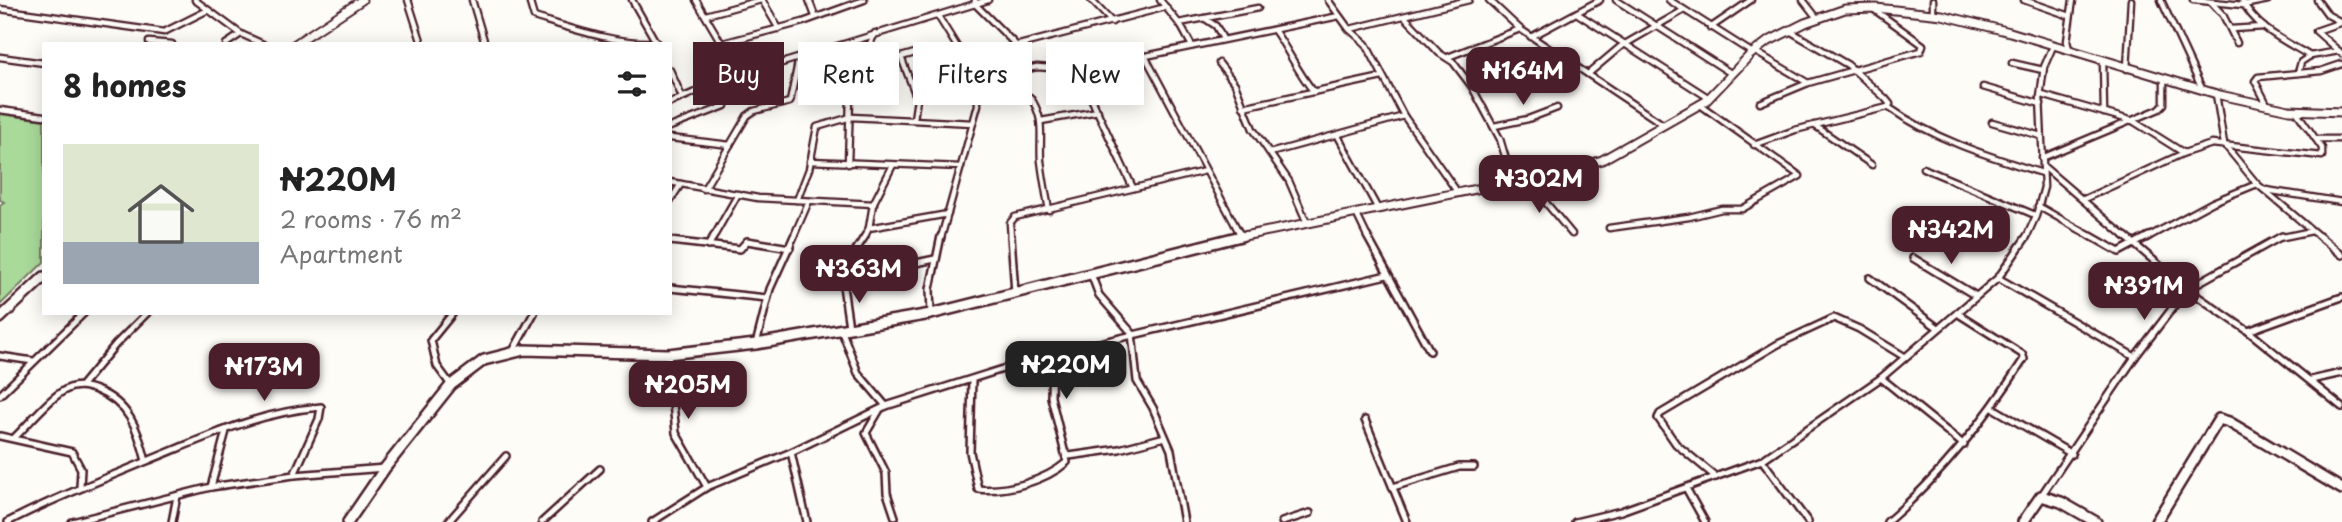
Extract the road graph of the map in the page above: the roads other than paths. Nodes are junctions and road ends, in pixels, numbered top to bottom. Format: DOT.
graph roads {
  1 [pos="195,0"];
  2 [pos="362,0"];
  3 [pos="408,0"];
  4 [pos="472,0"];
  5 [pos="529,0"];
  6 [pos="632,0"];
  7 [pos="696,0"];
  8 [pos="762,0"];
  9 [pos="810,0"];
  10 [pos="864,0"];
  11 [pos="988,0"];
  12 [pos="1091,0"];
  13 [pos="1160,0"];
  14 [pos="1328,0"];
  15 [pos="1469,0"];
  16 [pos="1489,0"];
  17 [pos="1600,0"];
  18 [pos="1616,0"];
  19 [pos="1669,0"];
  20 [pos="1751,0"];
  21 [pos="1803,0"];
  22 [pos="1933,0"];
  23 [pos="2024,0"];
  24 [pos="2073,0"];
  25 [pos="2131,0"];
  26 [pos="2161,0"];
  27 [pos="2193,0"];
  28 [pos="2268,0"];
  29 [pos="2316,0"];
  30 [pos="975,2"];
  31 [pos="1450,2"];
  32 [pos="2242,2"];
  33 [pos="2212,3"];
  34 [pos="1166,7"];
  35 [pos="1871,7"];
  36 [pos="1258,8"];
  37 [pos="0,9"];
  38 [pos="206,10"];
  39 [pos="1684,10"];
  40 [pos="1933,12"];
  41 [pos="1578,14"];
  42 [pos="706,15"];
  43 [pos="815,16"];
  44 [pos="938,16"];
  45 [pos="1339,16"];
  46 [pos="2070,16"];
  47 [pos="1405,17"];
  48 [pos="1204,18"];
  49 [pos="1817,18"];
  50 [pos="1112,22"];
  51 [pos="2342,22"];
  52 [pos="1179,23"];
  53 [pos="1658,27"];
  54 [pos="2264,27"];
  55 [pos="1710,28"];
  56 [pos="779,29"];
  57 [pos="1349,29"];
  58 [pos="1520,29"];
  59 [pos="2231,29"];
  60 [pos="1274,30"];
  61 [pos="155,31"];
  62 [pos="1790,31"];
  63 [pos="875,33"];
  64 [pos="241,34"];
  65 [pos="1531,37"];
  66 [pos="1223,39"];
  67 [pos="149,42"];
  68 [pos="229,42"];
  69 [pos="258,42"];
  70 [pos="298,42"];
  71 [pos="421,42"];
  72 [pos="484,42"];
  73 [pos="639,42"];
  74 [pos="656,42"];
  75 [pos="722,42"];
  76 [pos="727,42"];
  77 [pos="848,42"];
  78 [pos="871,42"];
  79 [pos="954,42"];
  80 [pos="1013,42"];
  81 [pos="1032,42"];
  82 [pos="2237,43"];
  83 [pos="2054,44"];
  84 [pos="1628,45"];
  85 [pos="1192,46"];
  86 [pos="2069,49"];
  87 [pos="1555,51"];
  88 [pos="1752,52"];
  89 [pos="2341,53"];
  90 [pos="913,54"];
  91 [pos="1145,56"];
  92 [pos="2310,56"];
  93 [pos="0,57"];
  94 [pos="901,57"];
  95 [pos="1448,57"];
  96 [pos="2104,61"];
  97 [pos="798,63"];
  98 [pos="1219,63"];
  99 [pos="2012,63"];
  100 [pos="42,64"];
  101 [pos="2342,64"];
  102 [pos="2127,69"];
  103 [pos="2043,70"];
  104 [pos="1854,71"];
  105 [pos="2298,73"];
  106 [pos="672,74"];
  107 [pos="1588,74"];
  108 [pos="1732,74"];
  109 [pos="1382,77"];
  110 [pos="2164,80"];
  111 [pos="1808,83"];
  112 [pos="1472,87"];
  113 [pos="1983,87"];
  114 [pos="2203,91"];
  115 [pos="693,92"];
  116 [pos="1314,92"];
  117 [pos="2216,94"];
  118 [pos="2042,95"];
  119 [pos="682,97"];
  120 [pos="1709,98"];
  121 [pos="1032,100"];
  122 [pos="672,102"];
  123 [pos="1760,103"];
  124 [pos="1699,104"];
  125 [pos="2040,104"];
  126 [pos="850,105"];
  127 [pos="978,105"];
  128 [pos="1095,105"];
  129 [pos="725,106"];
  130 [pos="2269,106"];
  131 [pos="1243,107"];
  132 [pos="1888,107"];
  133 [pos="1557,108"];
  134 [pos="0,110"];
  135 [pos="1098,111"];
  136 [pos="2296,111"];
  137 [pos="2342,112"];
  138 [pos="2104,113"];
  139 [pos="42,116"];
  140 [pos="1404,116"];
  141 [pos="851,117"];
  142 [pos="914,119"];
  143 [pos="1041,121"];
  144 [pos="2133,121"];
  145 [pos="1992,122"];
  146 [pos="973,123"];
  147 [pos="1494,125"];
  148 [pos="1664,125"];
  149 [pos="1814,125"];
  150 [pos="672,126"];
  151 [pos="1338,136"];
  152 [pos="2041,136"];
  153 [pos="672,138"];
  154 [pos="2316,139"];
  155 [pos="2342,139"];
  156 [pos="2224,144"];
  157 [pos="730,145"];
  158 [pos="1754,145"];
  159 [pos="1270,153"];
  160 [pos="2184,153"];
  161 [pos="2042,158"];
  162 [pos="810,161"];
  163 [pos="848,164"];
  164 [pos="893,165"];
  165 [pos="1872,165"];
  166 [pos="961,167"];
  167 [pos="1923,168"];
  168 [pos="2043,170"];
  169 [pos="1205,171"];
  170 [pos="1527,180"];
  171 [pos="672,182"];
  172 [pos="1513,183"];
  173 [pos="681,184"];
  174 [pos="2257,184"];
  175 [pos="1133,188"];
  176 [pos="704,189"];
  177 [pos="2264,190"];
  178 [pos="1458,192"];
  179 [pos="738,194"];
  180 [pos="672,198"];
  181 [pos="2084,199"];
  182 [pos="797,201"];
  183 [pos="809,201"];
  184 [pos="2342,202"];
  185 [pos="874,204"];
  186 [pos="2038,206"];
  187 [pos="1378,209"];
  188 [pos="1049,210"];
  189 [pos="1356,213"];
  190 [pos="948,214"];
  191 [pos="2035,215"];
  192 [pos="1307,223"];
  193 [pos="869,228"];
  194 [pos="1609,228"];
  195 [pos="2312,231"];
  196 [pos="1572,234"];
  197 [pos="1241,236"];
  198 [pos="672,241"];
  199 [pos="2135,242"];
  200 [pos="708,246"];
  201 [pos="790,248"];
  202 [pos="2342,255"];
  203 [pos="1913,258"];
  204 [pos="935,259"];
  205 [pos="1091,274"];
  206 [pos="1387,275"];
  207 [pos="845,278"];
  208 [pos="1870,278"];
  209 [pos="1998,278"];
  210 [pos="42,279"];
  211 [pos="672,288"];
  212 [pos="2187,289"];
  213 [pos="1015,293"];
  214 [pos="1976,296"];
  215 [pos="2342,297"];
  216 [pos="767,298"];
  217 [pos="1957,313"];
  218 [pos="931,314"];
  219 [pos="82,315"];
  220 [pos="145,315"];
  221 [pos="451,315"];
  222 [pos="533,315"];
  223 [pos="0,318"];
  224 [pos="1937,327"];
  225 [pos="845,328"];
  226 [pos="2248,331"];
  227 [pos="1132,333"];
  228 [pos="756,344"];
  229 [pos="1430,351"];
  230 [pos="512,353"];
  231 [pos="668,354"];
  232 [pos="1052,354"];
  233 [pos="0,356"];
  234 [pos="1905,357"];
  235 [pos="2135,357"];
  236 [pos="33,361"];
  237 [pos="2342,373"];
  238 [pos="1881,378"];
  239 [pos="972,380"];
  240 [pos="2311,380"];
  241 [pos="82,385"];
  242 [pos="451,385"];
  243 [pos="0,395"];
  244 [pos="886,406"];
  245 [pos="2342,407"];
  246 [pos="1993,408"];
  247 [pos="879,411"];
  248 [pos="1365,420"];
  249 [pos="226,431"];
  250 [pos="0,436"];
  251 [pos="1165,437"];
  252 [pos="14,438"];
  253 [pos="1964,445"];
  254 [pos="1064,451"];
  255 [pos="791,452"];
  256 [pos="2071,454"];
  257 [pos="506,456"];
  258 [pos="1762,460"];
  259 [pos="146,461"];
  260 [pos="1474,467"];
  261 [pos="385,468"];
  262 [pos="600,469"];
  263 [pos="294,475"];
  264 [pos="1716,477"];
  265 [pos="1393,486"];
  266 [pos="80,487"];
  267 [pos="211,487"];
  268 [pos="707,487"];
  269 [pos="1686,488"];
  270 [pos="2342,489"];
  271 [pos="177,496"];
  272 [pos="2041,496"];
  273 [pos="1310,513"];
  274 [pos="1615,513"];
  275 [pos="895,517"];
  276 [pos="8,522"];
  277 [pos="72,522"];
  278 [pos="172,522"];
  279 [pos="348,522"];
  280 [pos="448,522"];
  281 [pos="542,522"];
  282 [pos="652,522"];
  283 [pos="807,522"];
  284 [pos="1184,522"];
  285 [pos="1282,522"];
  286 [pos="1407,522"];
  287 [pos="1575,522"];
  288 [pos="1620,522"];
  289 [pos="1705,522"];
  290 [pos="1808,522"];
  291 [pos="1887,522"];
  292 [pos="2024,522"];
  293 [pos="2096,522"];
  294 [pos="2156,522"];
  1 -- 38 [label="street"];
  2 -- 70 [label="street"];
  3 -- 71 [label="street"];
  4 -- 72 [label="street"];
  5 -- 73 [label="street"];
  6 -- 74 [label="street"];
  7 -- 42 [label="street"];
  8 -- 42 [label="street"];
  8 -- 56 [label="street"];
  9 -- 43 [label="street"];
  10 -- 43 [label="street"];
  11 -- 30 [label="street"];
  12 -- 50 [label="street"];
  13 -- 34 [label="street"];
  14 -- 45 [label="street"];
  15 -- 31 [label="street"];
  16 -- 58 [label="street"];
  17 -- 41 [label="street"];
  18 -- 53 [label="street"];
  19 -- 39 [label="street"];
  20 -- 55 [label="street"];
  21 -- 49 [label="street"];
  22 -- 40 [label="street"];
  23 -- 46 [label="street"];
  24 -- 46 [label="street"];
  25 -- 102 [label="street"];
  26 -- 114 [label="street"];
  27 -- 33 [label="street"];
  28 -- 32 [label="street"];
  29 -- 51 [label="street"];
  30 -- 44 [label="street"];
  30 -- 80 [label="street"];
  31 -- 47 [label="street"];
  32 -- 33 [label="street"];
  32 -- 54 [label="street"];
  33 -- 59 [label="street"];
  34 -- 50 [label="street"];
  34 -- 52 [label="street"];
  35 -- 40 [label="street"];
  35 -- 49 [label="street"];
  35 -- 104 [label="street"];
  36 -- 48 [label="street"];
  37 -- 61 [label="street"];
  38 -- 61 [label="street"];
  38 -- 64 [label="street"];
  39 -- 53 [label="street"];
  39 -- 55 [label="street"];
  40 -- 83 [label="street"];
  41 -- 65 [label="street"];
  41 -- 84 [label="street"];
  42 -- 75 [label="street"];
  43 -- 56 [label="street"];
  44 -- 63 [label="street"];
  44 -- 79 [label="street"];
  45 -- 57 [label="street"];
  45 -- 60 [label="street"];
  46 -- 86 [label="street"];
  47 -- 57 [label="street"];
  47 -- 95 [label="street"];
  48 -- 52 [label="street"];
  48 -- 66 [label="street"];
  49 -- 62 [label="street"];
  50 -- 81 [label="street"];
  51 -- 89 [label="street"];
  52 -- 85 [label="street"];
  53 -- 84 [label="street"];
  53 -- 108 [label="street"];
  54 -- 59 [label="street"];
  54 -- 92 [label="street"];
  55 -- 88 [label="street"];
  56 -- 76 [label="street"];
  57 -- 109 [label="street"];
  58 -- 65 [label="street"];
  58 -- 95 [label="street"];
  59 -- 82 [label="street"];
  60 -- 66 [label="street"];
  60 -- 116 [label="street"];
  61 -- 67 [label="street"];
  62 -- 88 [label="street"];
  62 -- 104 [label="street"];
  63 -- 77 [label="street"];
  63 -- 78 [label="street"];
  64 -- 68 [label="street"];
  64 -- 69 [label="street"];
  65 -- 87 [label="street"];
  66 -- 85 [label="street"];
  83 -- 86 [label="street"];
  83 -- 103 [label="street"];
  84 -- 107 [label="street"];
  84 -- 120 [label="street"];
  85 -- 91 [label="street"];
  86 -- 96 [label="street"];
  87 -- 107 [label="street"];
  87 -- 112 [label="street"];
  88 -- 108 [label="street"];
  88 -- 111 [label="street"];
  89 -- 92 [label="street"];
  90 -- 94 [label="street"];
  91 -- 169 [label="street"];
  92 -- 105 [label="street"];
  93 -- 100 [label="street"];
  94 -- 142 [label="street"];
  95 -- 112 [label="street"];
  96 -- 102 [label="street"];
  96 -- 138 [label="street"];
  97 -- 157 [label="street"];
  98 -- 131 [label="street"];
  99 -- 103 [label="street"];
  101 -- 105 [label="street"];
  102 -- 110 [label="street"];
  103 -- 118 [label="street"];
  104 -- 111 [label="street"];
  104 -- 132 [label="street"];
  105 -- 130 [label="street"];
  106 -- 119 [label="street"];
  107 -- 148 [label="street"];
  108 -- 120 [label="street"];
  109 -- 116 [label="street"];
  109 -- 140 [label="street"];
  110 -- 114 [label="street"];
  110 -- 144 [label="street"];
  111 -- 123 [label="street"];
  112 -- 147 [label="street"];
  113 -- 125 [label="street"];
  114 -- 117 [label="street"];
  115 -- 119 [label="street"];
  116 -- 131 [label="street"];
  117 -- 130 [label="street"];
  117 -- 156 [label="street"];
  118 -- 125 [label="street"];
  118 -- 138 [label="street"];
  119 -- 122 [label="street"];
  120 -- 124 [label="street"];
  121 -- 143 [label="street"];
  124 -- 148 [label="street"];
  124 -- 158 [label="street"];
  125 -- 152 [label="street"];
  126 -- 141 [label="street"];
  127 -- 146 [label="street"];
  128 -- 135 [label="street"];
  129 -- 150 [label="street"];
  130 -- 136 [label="street"];
  131 -- 159 [label="street"];
  132 -- 149 [label="street"];
  132 -- 168 [label="street"];
  133 -- 147 [label="street"];
  134 -- 139 [label="street"];
  135 -- 143 [label="street"];
  135 -- 175 [label="street"];
  136 -- 137 [label="street"];
  136 -- 154 [label="street"];
  138 -- 144 [label="street"];
  140 -- 151 [label="street"];
  140 -- 178 [label="street"];
  141 -- 142 [label="street"];
  141 -- 162 [label="street"];
  141 -- 163 [label="street"];
  142 -- 146 [label="street"];
  143 -- 188 [label="street"];
  144 -- 160 [label="street"];
  144 -- 161 [label="street"];
  145 -- 152 [label="street"];
  146 -- 166 [label="street"];
  147 -- 172 [label="street"];
  148 -- 170 [label="street"];
  149 -- 158 [label="street"];
  149 -- 165 [label="street"];
  151 -- 159 [label="street"];
  151 -- 187 [label="street"];
  152 -- 161 [label="street"];
  153 -- 157 [label="street"];
  154 -- 155 [label="street"];
  154 -- 156 [label="street"];
  156 -- 160 [label="street"];
  156 -- 174 [label="street"];
  157 -- 176 [label="street"];
  158 -- 194 [label="street"];
  159 -- 192 [label="street"];
  160 -- 181 [label="street"];
  161 -- 168 [label="street"];
  162 -- 163 [label="street"];
  162 -- 182 [label="street"];
  163 -- 164 [label="street"];
  164 -- 166 [label="street"];
  164 -- 185 [label="street"];
  166 -- 190 [label="street"];
  167 -- 191 [label="street"];
  168 -- 181 [label="street"];
  168 -- 186 [label="street"];
  169 -- 175 [label="street"];
  169 -- 197 [label="street"];
  170 -- 172 [label="street"];
  170 -- 196 [label="street"];
  171 -- 173 [label="street"];
  172 -- 178 [label="street"];
  173 -- 176 [label="street"];
  173 -- 180 [label="street"];
  174 -- 177 [label="street"];
  174 -- 199 [label="street"];
  175 -- 188 [label="street"];
  176 -- 179 [label="street"];
  177 -- 184 [label="street"];
  177 -- 195 [label="street"];
  178 -- 187 [label="street"];
  179 -- 182 [label="street"];
  179 -- 200 [label="street"];
  181 -- 199 [label="street"];
  182 -- 183 [label="street"];
  183 -- 185 [label="street"];
  183 -- 201 [label="street"];
  185 -- 193 [label="street"];
  186 -- 191 [label="street"];
  186 -- 199 [label="street"];
  187 -- 189 [label="street"];
  188 -- 213 [label="street"];
  189 -- 192 [label="street"];
  189 -- 206 [label="street"];
  190 -- 193 [label="street"];
  190 -- 204 [label="street"];
  191 -- 209 [label="street"];
  192 -- 197 [label="street"];
  193 -- 207 [label="street"];
  195 -- 202 [label="street"];
  195 -- 212 [label="street"];
  197 -- 205 [label="street"];
  198 -- 200 [label="street"];
  199 -- 212 [label="street"];
  200 -- 201 [label="street"];
  201 -- 216 [label="street"];
  203 -- 214 [label="street"];
  204 -- 207 [label="street"];
  204 -- 218 [label="street"];
  205 -- 213 [label="street"];
  205 -- 227 [label="street"];
  206 -- 227 [label="street"];
  206 -- 229 [label="street"];
  207 -- 225 [label="street"];
  208 -- 224 [label="street"];
  209 -- 214 [label="street"];
  209 -- 235 [label="street"];
  210 -- 223 [label="street"];
  211 -- 216 [label="street"];
  212 -- 226 [label="street"];
  212 -- 235 [label="street"];
  213 -- 218 [label="street"];
  214 -- 217 [label="street"];
  215 -- 226 [label="street"];
  216 -- 228 [label="street"];
  217 -- 224 [label="street"];
  217 -- 246 [label="street"];
  218 -- 225 [label="street"];
  219 -- 236 [label="street"];
  220 -- 241 [label="street"];
  221 -- 242 [label="street"];
  222 -- 230 [label="street"];
  224 -- 234 [label="street"];
  225 -- 228 [label="street"];
  225 -- 244 [label="street"];
  226 -- 240 [label="street"];
  227 -- 232 [label="street"];
  227 -- 251 [label="street"];
  228 -- 231 [label="street"];
  230 -- 231 [label="street"];
  230 -- 242 [label="street"];
  231 -- 268 [label="street"];
  232 -- 239 [label="street"];
  232 -- 254 [label="street"];
  233 -- 236 [label="street"];
  234 -- 238 [label="street"];
  234 -- 264 [label="street"];
  235 -- 256 [label="street"];
  236 -- 243 [label="street"];
  237 -- 240 [label="street"];
  238 -- 253 [label="street"];
  238 -- 258 [label="street"];
  239 -- 244 [label="street"];
  239 -- 254 [label="street"];
  240 -- 245 [label="street"];
  241 -- 252 [label="street"];
  241 -- 259 [label="street"];
  242 -- 261 [label="street"];
  244 -- 247 [label="street"];
  246 -- 253 [label="street"];
  246 -- 256 [label="street"];
  247 -- 255 [label="street"];
  247 -- 275 [label="street"];
  248 -- 265 [label="street"];
  249 -- 259 [label="street"];
  249 -- 263 [label="street"];
  249 -- 267 [label="street"];
  250 -- 252 [label="street"];
  251 -- 254 [label="street"];
  251 -- 284 [label="street"];
  252 -- 266 [label="street"];
  253 -- 291 [label="street"];
  255 -- 268 [label="street"];
  255 -- 283 [label="street"];
  256 -- 272 [label="street"];
  257 -- 280 [label="street"];
  258 -- 264 [label="street"];
  258 -- 290 [label="street"];
  259 -- 266 [label="street"];
  260 -- 265 [label="street"];
  261 -- 263 [label="street"];
  261 -- 279 [label="street"];
  262 -- 281 [label="street"];
  263 -- 267 [label="street"];
  264 -- 269 [label="street"];
  265 -- 286 [label="street"];
  266 -- 276 [label="street"];
  267 -- 271 [label="street"];
  268 -- 282 [label="street"];
  269 -- 274 [label="street"];
  269 -- 289 [label="street"];
  270 -- 294 [label="street"];
  271 -- 277 [label="street"];
  271 -- 278 [label="street"];
  272 -- 292 [label="street"];
  272 -- 293 [label="street"];
  273 -- 285 [label="street"];
  274 -- 287 [label="street"];
  274 -- 288 [label="street"];
}
